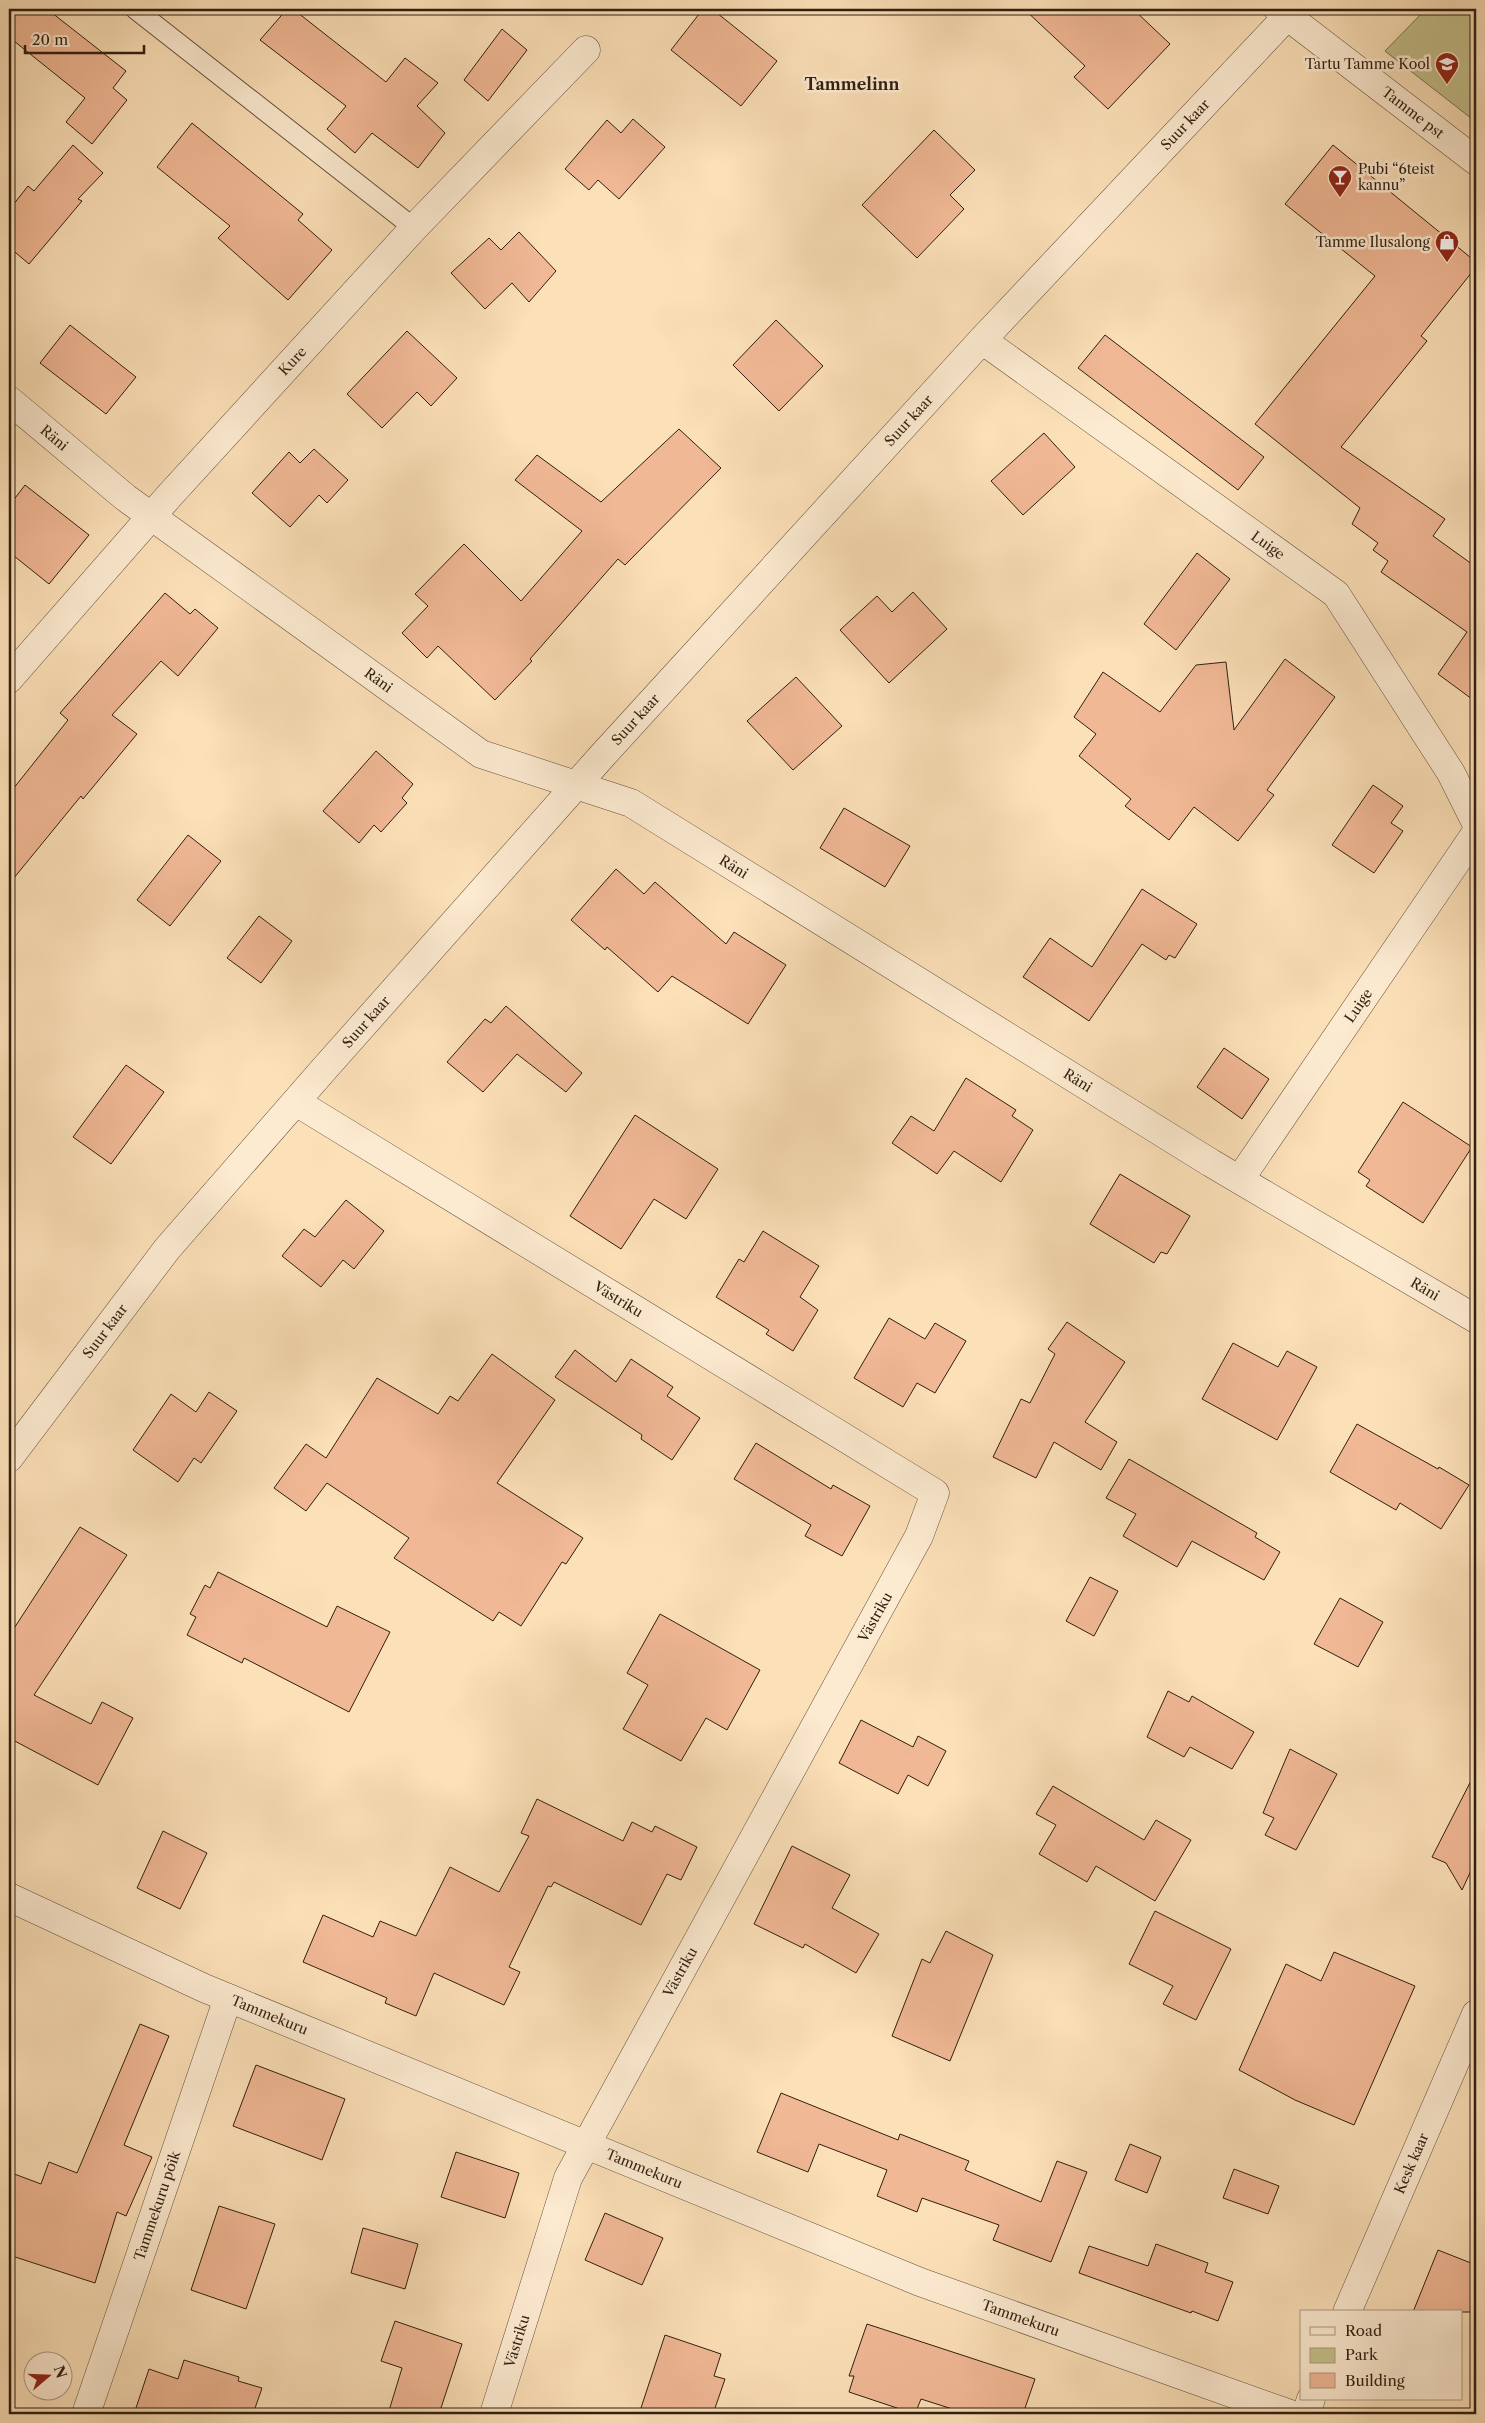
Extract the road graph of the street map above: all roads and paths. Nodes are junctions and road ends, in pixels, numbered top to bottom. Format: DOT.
graph roads {
  1 [pos="135,9"];
  2 [pos="1286,11"];
  3 [pos="586,50"];
  4 [pos="1476,161"];
  5 [pos="414,228"];
  6 [pos="982,340"];
  7 [pos="9,400"];
  8 [pos="152,517"];
  9 [pos="9,679"];
  10 [pos="576,784"];
  11 [pos="1476,822"];
  12 [pos="1476,833"];
  13 [pos="296,1102"];
  14 [pos="1240,1179"];
  15 [pos="1476,1319"];
  16 [pos="11,1449"];
  17 [pos="9,1897"];
  18 [pos="228,1998"];
  19 [pos="1476,2014"];
  20 [pos="586,2145"];
  21 [pos="1348,2310"];
  22 [pos="1311,2400"];
  23 [pos="86,2414"];
  24 [pos="494,2414"];
  25 [pos="1290,2414"];
  26 [pos="1306,2414"];
  1 -- 5 [label="lane"];
  2 -- 4 [label="street, Tamme pst"];
  2 -- 6 [label="street, Suur kaar"];
  3 -- 5 [label="street, Kure"];
  5 -- 8 [label="street, Kure"];
  6 -- 10 [label="street, Suur kaar"];
  6 -- 11 [label="street, Luige"];
  7 -- 8 [label="street, Räni"];
  8 -- 9 [label="street, Kure"];
  8 -- 10 [label="street, Räni"];
  10 -- 13 [label="street, Suur kaar"];
  10 -- 14 [label="street, Räni"];
  12 -- 14 [label="street, Luige"];
  13 -- 16 [label="street, Suur kaar"];
  13 -- 20 [label="street, Västriku"];
  14 -- 15 [label="street, Räni"];
  17 -- 18 [label="street, Tammekuru"];
  18 -- 20 [label="street, Tammekuru"];
  18 -- 23 [label="street, Tammekuru põik"];
  19 -- 21 [label="street, Kesk kaar"];
  20 -- 24 [label="street, Västriku"];
  20 -- 25 [label="street, Tammekuru"];
  22 -- 26 [label="street"];
}
